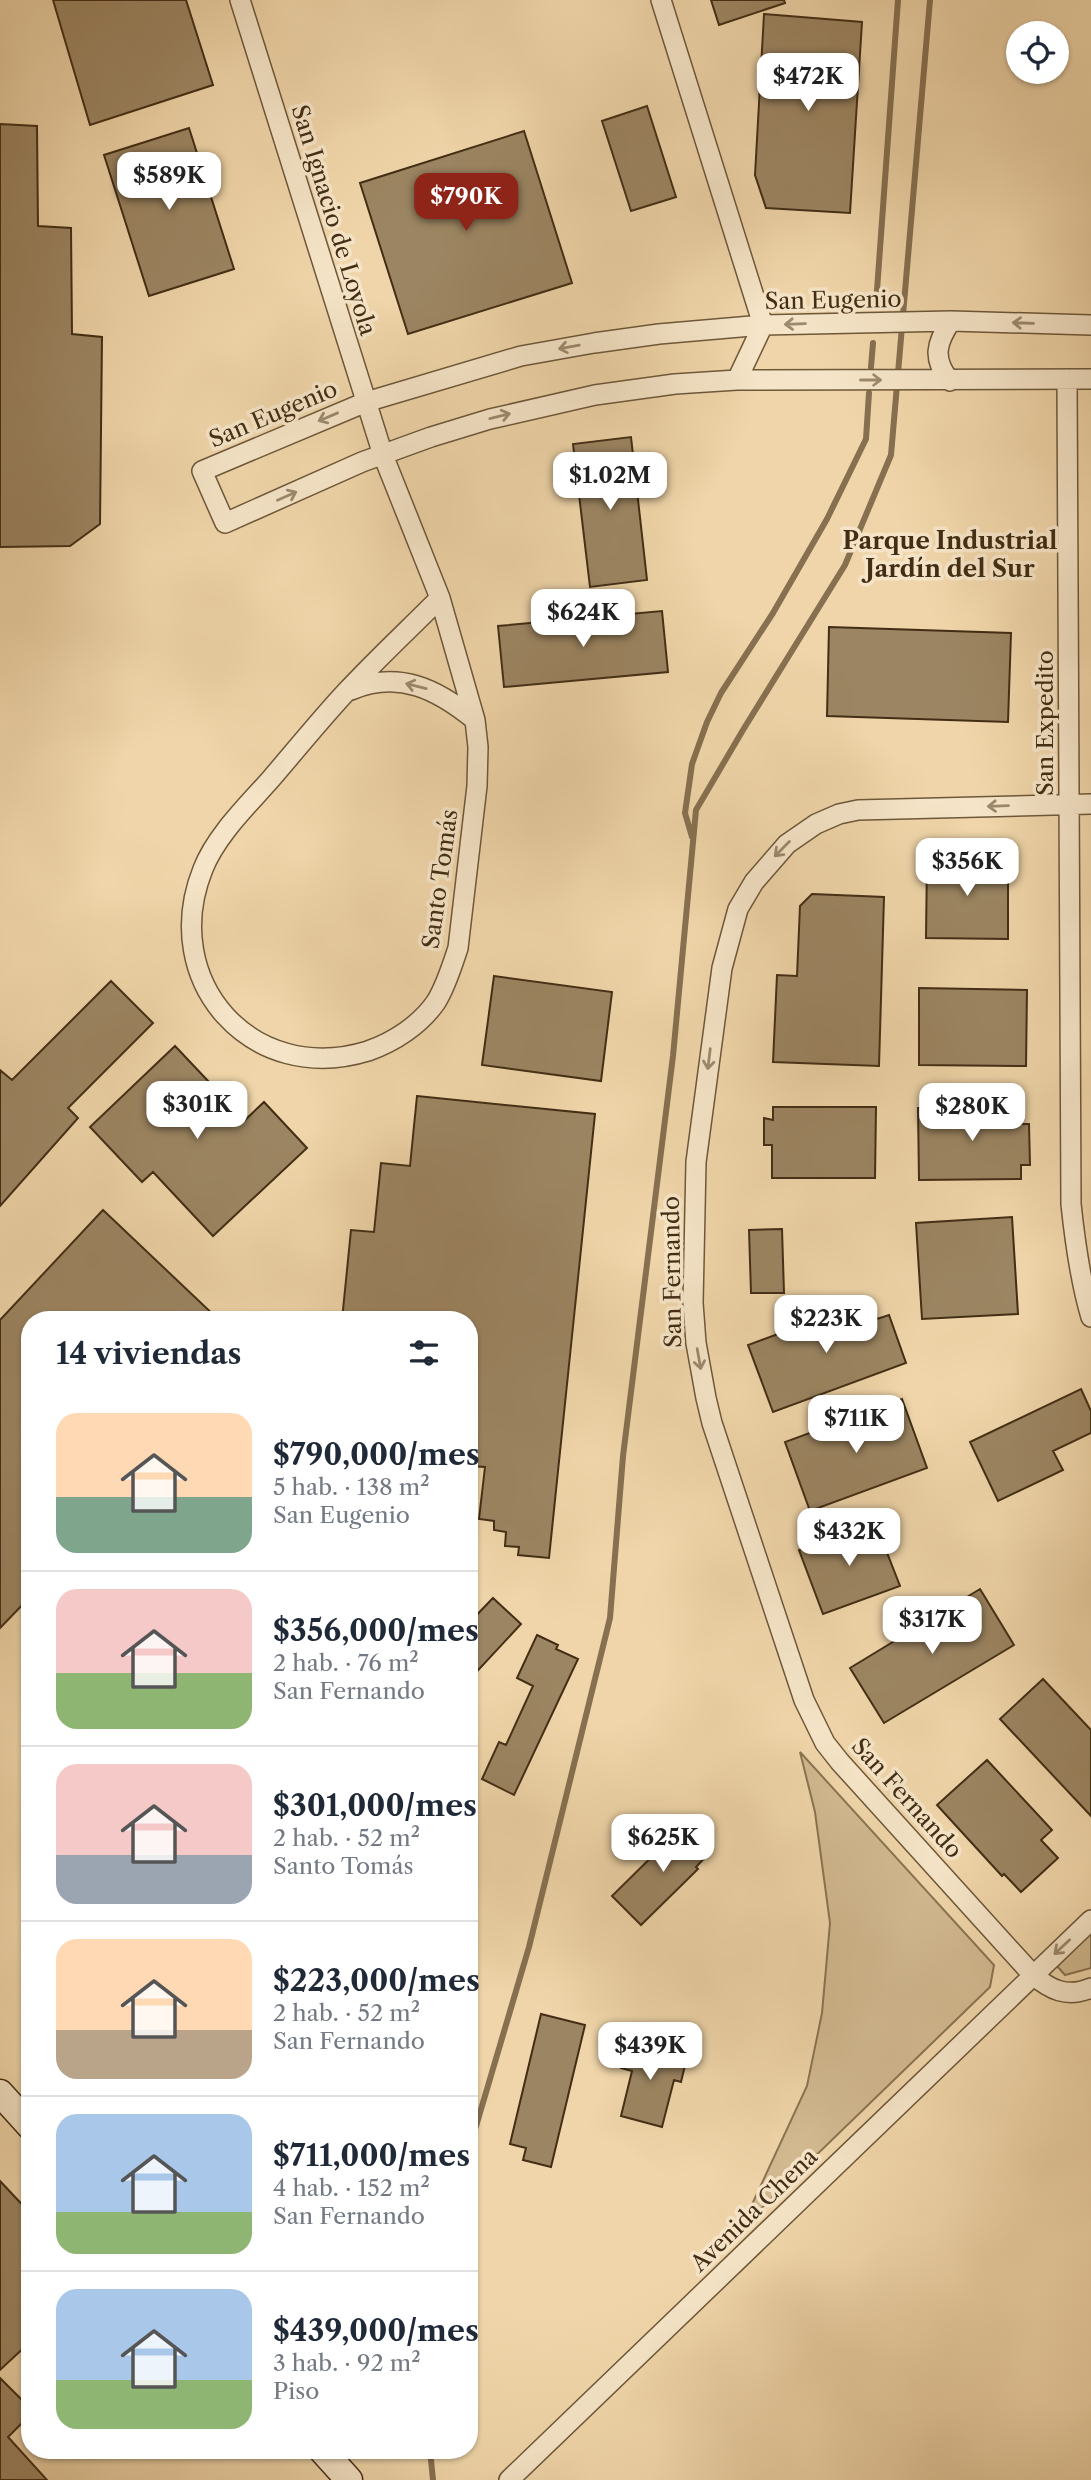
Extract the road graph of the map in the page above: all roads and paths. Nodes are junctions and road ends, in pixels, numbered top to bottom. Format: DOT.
graph roads {
  1 [pos="240,0"];
  2 [pos="661,0"];
  3 [pos="951,321"];
  4 [pos="762,325"];
  5 [pos="1091,325"];
  6 [pos="1067,379"];
  7 [pos="1091,379"];
  8 [pos="737,380"];
  9 [pos="950,381"];
  10 [pos="366,402"];
  11 [pos="383,455"];
  12 [pos="440,598"];
  13 [pos="346,691"];
  14 [pos="475,720"];
  15 [pos="1070,804"];
  16 [pos="1091,804"];
  17 [pos="1091,1317"];
  18 [pos="1091,1920"];
  19 [pos="1032,1974"];
  20 [pos="1091,1988"];
  21 [pos="0,2093"];
  22 [pos="21,2116"];
  23 [pos="330,2459"];
  24 [pos="349,2480"];
  25 [pos="509,2480"];
  1 -- 10 [label="street, San Ignacio de Loyola"];
  2 -- 4 [label="street"];
  3 -- 4 [label="street, San Eugenio, one-way"];
  5 -- 3 [label="street, San Eugenio, one-way"];
  3 -- 9 [label="street"];
  4 -- 8 [label="street"];
  4 -- 10 [label="street, San Eugenio, one-way"];
  6 -- 7 [label="street, San Eugenio"];
  6 -- 9 [label="street, San Eugenio"];
  6 -- 15 [label="street, San Expedito"];
  8 -- 9 [label="street, San Eugenio, one-way"];
  11 -- 8 [label="street, San Eugenio, one-way"];
  10 -- 11 [label="street, San Ignacio de Loyola"];
  10 -- 11 [label="street, San Eugenio, one-way"];
  11 -- 12 [label="street, Santo Tomás"];
  12 -- 13 [label="street, Santo Tomás"];
  12 -- 14 [label="street, Santo Tomás"];
  14 -- 13 [label="street, one-way"];
  13 -- 14 [label="street, Santo Tomás"];
  15 -- 16 [label="street, San Fernando"];
  15 -- 17 [label="street, San Expedito"];
  15 -- 19 [label="street, San Fernando, one-way"];
  18 -- 19 [label="street, Avenida Chena, one-way"];
  19 -- 20 [label="street, San Fernando"];
  19 -- 25 [label="street, Avenida Chena"];
  21 -- 22 [label="street"];
  23 -- 24 [label="street"];
}
